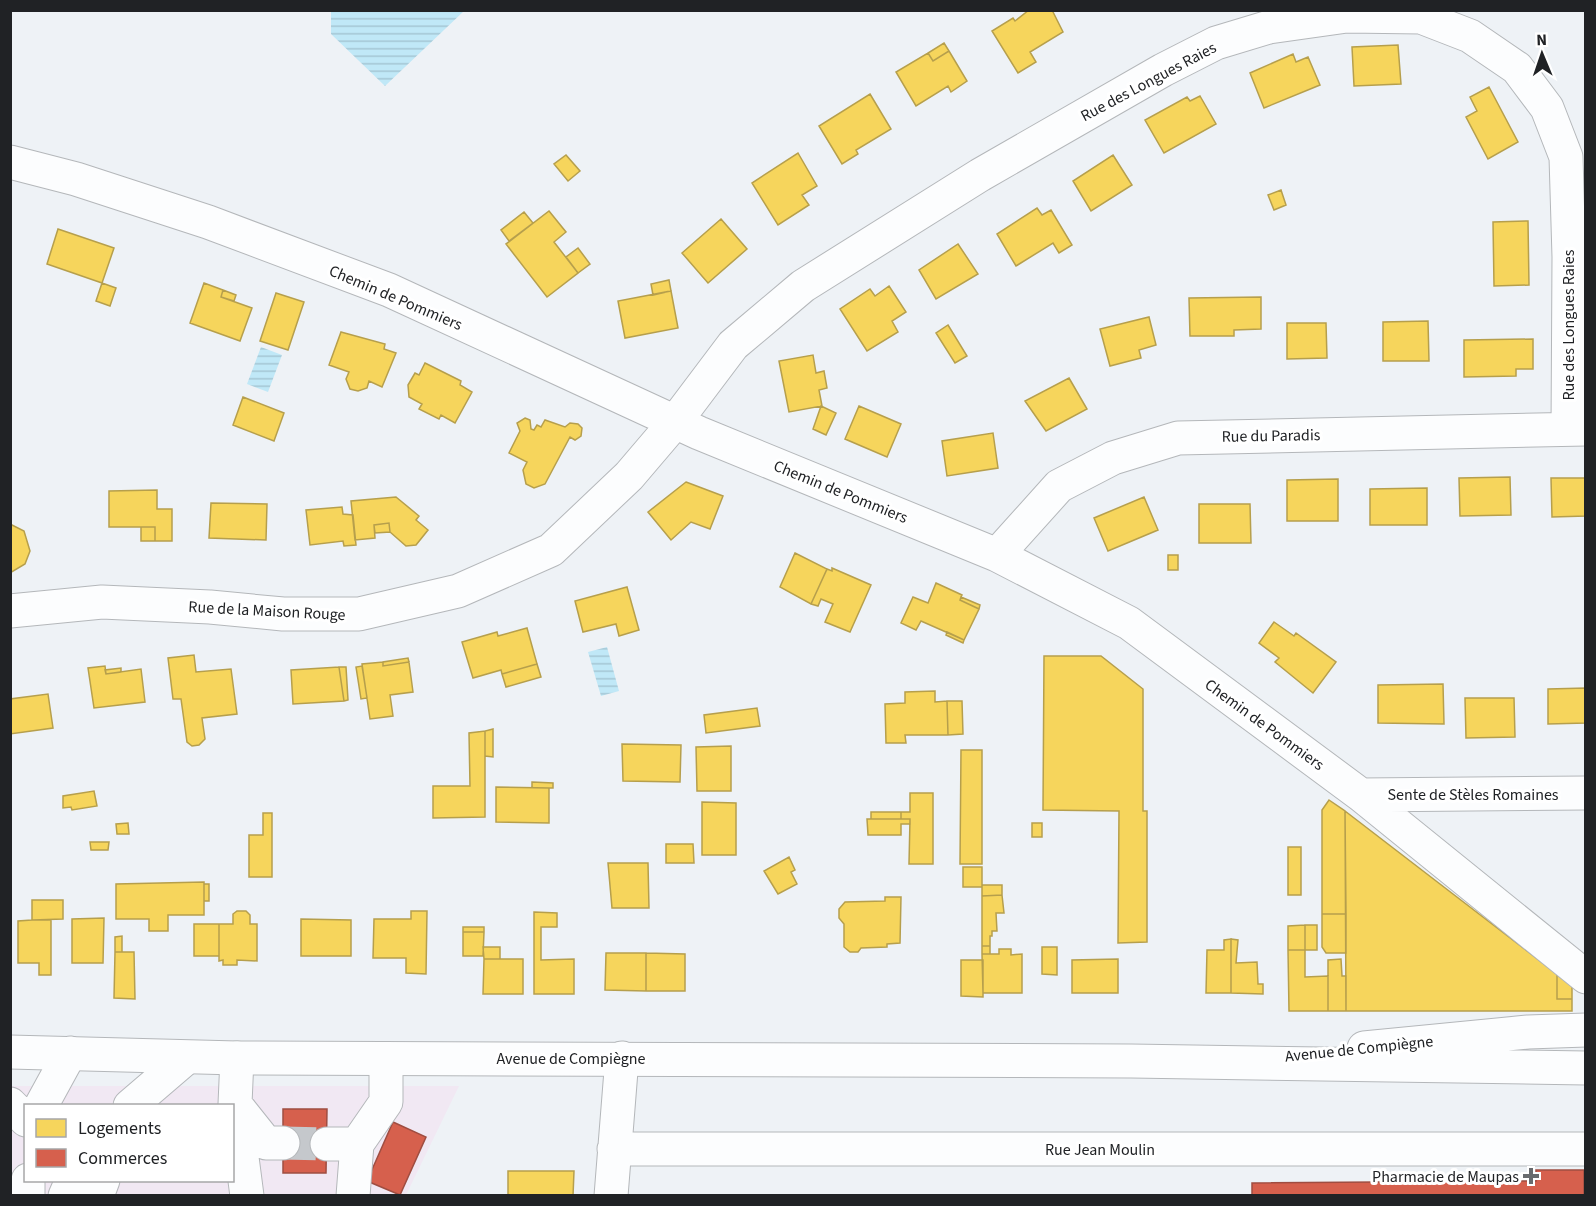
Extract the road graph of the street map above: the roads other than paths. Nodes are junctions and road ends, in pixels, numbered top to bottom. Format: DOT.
graph roads {
  1 [pos="10,162"];
  2 [pos="675,422"];
  3 [pos="1577,429"];
  4 [pos="997,555"];
  5 [pos="10,611"];
  6 [pos="1586,793"];
  7 [pos="1361,795"];
  8 [pos="1586,977"];
  9 [pos="1586,1030"];
  10 [pos="10,1052"];
  11 [pos="70,1053"];
  12 [pos="186,1058"];
  13 [pos="237,1058"];
  14 [pos="622,1058"];
  15 [pos="387,1059"];
  16 [pos="1131,1061"];
  17 [pos="1586,1068"];
  18 [pos="10,1104"];
  19 [pos="41,1104"];
  20 [pos="132,1104"];
  21 [pos="236,1104"];
  22 [pos="24,1118"];
  23 [pos="283,1143"];
  24 [pos="614,1149"];
  25 [pos="1586,1149"];
  26 [pos="71,1182"];
  27 [pos="65,1196"];
  28 [pos="247,1196"];
  29 [pos="353,1196"];
  30 [pos="611,1196"];
  1 -- 2 [label="street, Chemin de Pommiers"];
  2 -- 3 [label="street, Rue des Longues Raies"];
  2 -- 4 [label="street, Chemin de Pommiers"];
  2 -- 5 [label="street, Rue de la Maison Rouge"];
  3 -- 4 [label="street, Rue du Paradis"];
  4 -- 7 [label="street, Chemin de Pommiers"];
  6 -- 7 [label="street, Sente de Stèles Romaines"];
  7 -- 8 [label="street, Chemin de Pommiers"];
  9 -- 16 [label="street, Avenue de Compiègne"];
  10 -- 11 [label="street, Avenue de Compiègne"];
  11 -- 12 [label="street, Avenue de Compiègne"];
  11 -- 19 [label="street"];
  12 -- 13 [label="street, Avenue de Compiègne"];
  12 -- 20 [label="street"];
  13 -- 15 [label="street, Avenue de Compiègne"];
  13 -- 21 [label="street"];
  14 -- 15 [label="street, Avenue de Compiègne"];
  14 -- 16 [label="street, Avenue de Compiègne"];
  14 -- 24 [label="street"];
  15 -- 29 [label="street"];
  16 -- 17 [label="street, Avenue de Compiègne"];
  18 -- 22 [label="street"];
  21 -- 23 [label="street"];
  21 -- 28 [label="street"];
  24 -- 25 [label="street, Rue Jean Moulin"];
  24 -- 30 [label="street"];
  26 -- 27 [label="street"];
}
